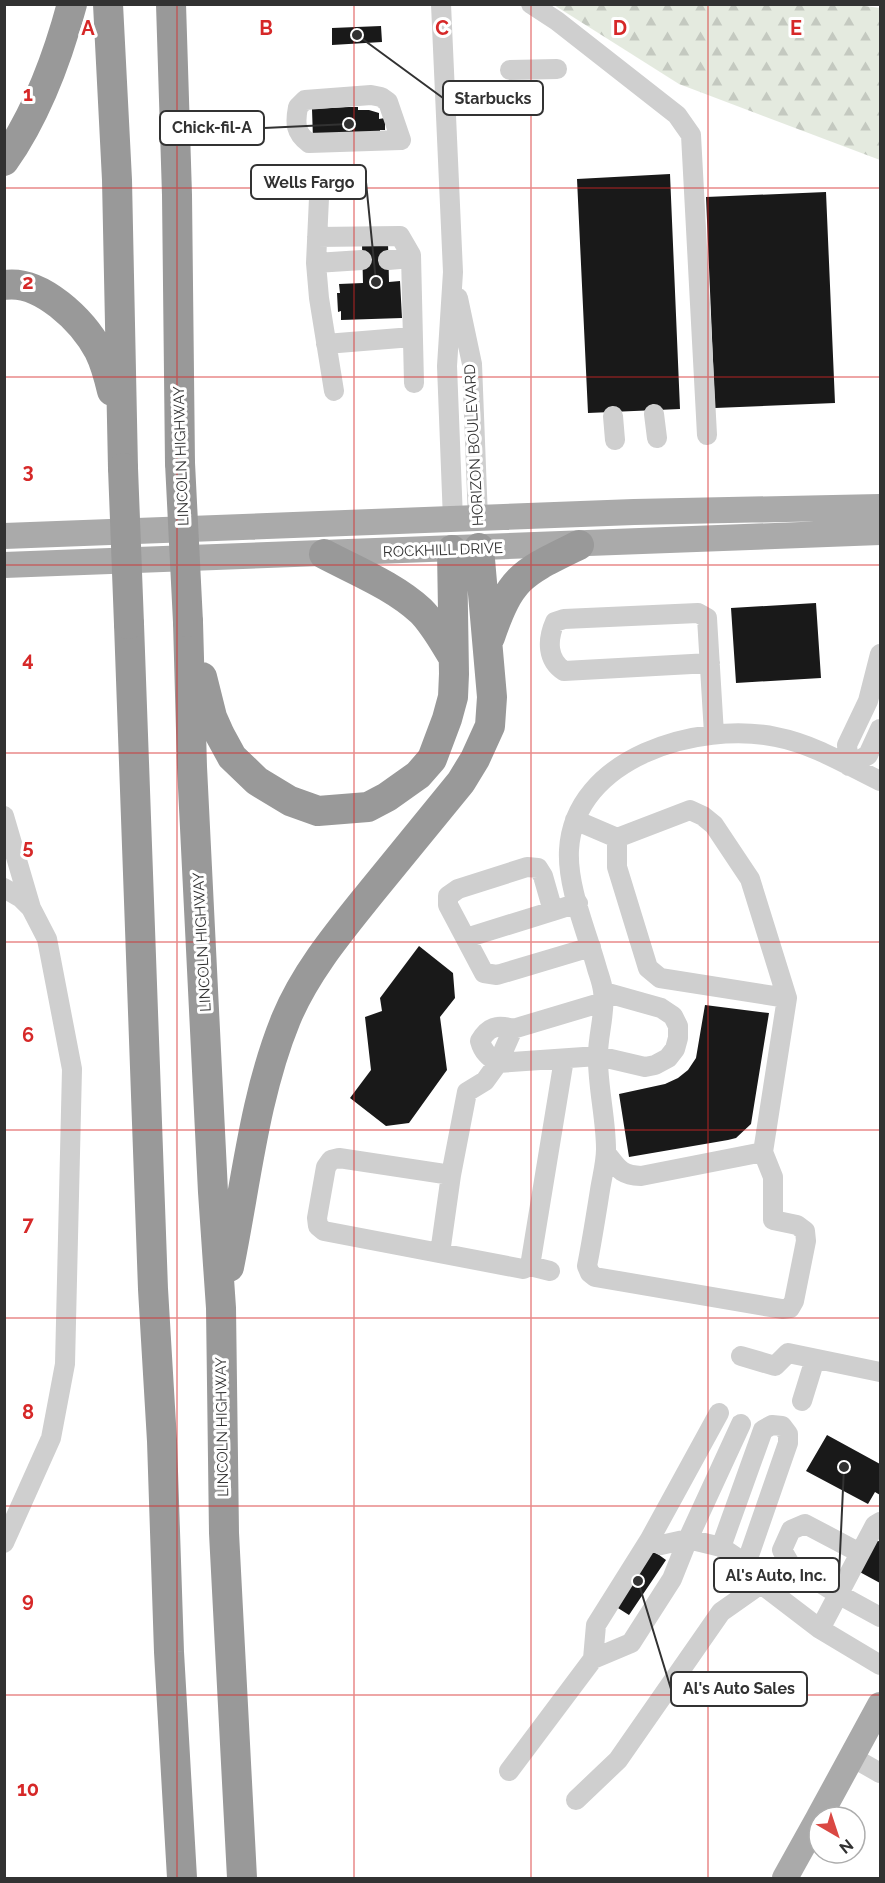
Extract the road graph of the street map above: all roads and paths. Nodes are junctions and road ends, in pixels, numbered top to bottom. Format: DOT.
graph roads {
  1 [pos="72,4"];
  2 [pos="108,4"];
  3 [pos="171,4"];
  4 [pos="441,4"];
  5 [pos="531,4"];
  6 [pos="557,69"];
  7 [pos="510,70"];
  8 [pos="401,140"];
  9 [pos="4,161"];
  10 [pos="319,198"];
  11 [pos="317,237"];
  12 [pos="411,258"];
  13 [pos="362,260"];
  14 [pos="388,260"];
  15 [pos="316,263"];
  16 [pos="4,285"];
  17 [pos="412,337"];
  18 [pos="326,344"];
  19 [pos="414,383"];
  20 [pos="334,392"];
  21 [pos="654,414"];
  22 [pos="613,416"];
  23 [pos="707,435"];
  24 [pos="122,438"];
  25 [pos="657,438"];
  26 [pos="615,440"];
  27 [pos="880,507"];
  28 [pos="465,519"];
  29 [pos="880,532"];
  30 [pos="4,536"];
  31 [pos="579,545"];
  32 [pos="466,549"];
  33 [pos="324,554"];
  34 [pos="4,566"];
  35 [pos="188,622"];
  36 [pos="489,640"];
  37 [pos="880,654"];
  38 [pos="453,657"];
  39 [pos="710,663"];
  40 [pos="880,729"];
  41 [pos="714,734"];
  42 [pos="849,766"];
  43 [pos="880,781"];
  44 [pos="4,816"];
  45 [pos="575,820"];
  46 [pos="617,838"];
  47 [pos="4,888"];
  48 [pos="578,903"];
  49 [pos="31,908"];
  50 [pos="554,911"];
  51 [pos="466,938"];
  52 [pos="591,947"];
  53 [pos="603,997"];
  54 [pos="787,998"];
  55 [pos="598,1056"];
  56 [pos="564,1059"];
  57 [pos="498,1063"];
  58 [pos="763,1152"];
  59 [pos="606,1153"];
  60 [pos="451,1175"];
  61 [pos="440,1253"];
  62 [pos="530,1266"];
  63 [pos="550,1271"];
  64 [pos="221,1308"];
  65 [pos="741,1356"];
  66 [pos="815,1359"];
  67 [pos="880,1372"];
  68 [pos="802,1401"];
  69 [pos="719,1413"];
  70 [pos="741,1424"];
  71 [pos="880,1522"];
  72 [pos="651,1539"];
  73 [pos="688,1539"];
  74 [pos="4,1543"];
  75 [pos="721,1547"];
  76 [pos="860,1553"];
  77 [pos="746,1564"];
  78 [pos="761,1584"];
  79 [pos="838,1594"];
  80 [pos="880,1617"];
  81 [pos="820,1629"];
  82 [pos="593,1659"];
  83 [pos="880,1665"];
  84 [pos="880,1705"];
  85 [pos="852,1757"];
  86 [pos="509,1771"];
  87 [pos="880,1773"];
  88 [pos="576,1800"];
  89 [pos="826,1805"];
  90 [pos="807,1839"];
  91 [pos="182,1878"];
  92 [pos="242,1878"];
  93 [pos="785,1878"];
  1 -- 9 [label="highway"];
  2 -- 24 [label="highway"];
  3 -- 35 [label="highway, LINCOLN HIGHWAY, bridge"];
  4 -- 28 [label="street, HORIZON BOULEVARD"];
  5 -- 23 [label="street"];
  6 -- 7 [label="street"];
  8 -- 8 [label="street"];
  10 -- 11 [label="street"];
  11 -- 12 [label="street"];
  11 -- 15 [label="street"];
  12 -- 14 [label="street"];
  12 -- 17 [label="street"];
  13 -- 15 [label="street"];
  15 -- 18 [label="street"];
  16 -- 24 [label="highway"];
  17 -- 18 [label="street"];
  17 -- 19 [label="street"];
  18 -- 20 [label="street"];
  21 -- 25 [label="street"];
  22 -- 26 [label="street"];
  24 -- 91 [label="highway, bridge"];
  27 -- 28 [label="main road, ROCKHILL DRIVE"];
  28 -- 30 [label="main road, ROCKHILL DRIVE"];
  28 -- 32 [label="main road, HORIZON BOULEVARD"];
  29 -- 31 [label="main road, ROCKHILL DRIVE"];
  31 -- 32 [label="main road, ROCKHILL DRIVE"];
  31 -- 36 [label="highway"];
  32 -- 33 [label="main road, ROCKHILL DRIVE"];
  32 -- 36 [label="highway"];
  32 -- 38 [label="highway"];
  33 -- 34 [label="main road, ROCKHILL DRIVE"];
  33 -- 38 [label="highway"];
  35 -- 38 [label="highway"];
  35 -- 64 [label="highway, LINCOLN HIGHWAY"];
  36 -- 64 [label="highway"];
  37 -- 42 [label="street"];
  39 -- 39 [label="street"];
  39 -- 41 [label="street"];
  40 -- 42 [label="street"];
  41 -- 42 [label="street"];
  41 -- 45 [label="street"];
  42 -- 43 [label="street"];
  44 -- 49 [label="street"];
  45 -- 46 [label="street"];
  45 -- 48 [label="street"];
  46 -- 54 [label="street"];
  46 -- 54 [label="street"];
  47 -- 49 [label="street"];
  48 -- 50 [label="street"];
  48 -- 52 [label="street"];
  49 -- 74 [label="street"];
  50 -- 51 [label="street"];
  50 -- 51 [label="street"];
  51 -- 52 [label="street"];
  52 -- 53 [label="street"];
  53 -- 55 [label="street"];
  53 -- 55 [label="street"];
  53 -- 57 [label="street"];
  54 -- 58 [label="street"];
  55 -- 56 [label="street"];
  55 -- 59 [label="street"];
  56 -- 57 [label="street"];
  56 -- 62 [label="street"];
  57 -- 60 [label="street"];
  58 -- 59 [label="street"];
  58 -- 59 [label="street"];
  60 -- 61 [label="street"];
  60 -- 61 [label="street"];
  61 -- 62 [label="street"];
  62 -- 63 [label="street"];
  64 -- 92 [label="highway, LINCOLN HIGHWAY"];
  65 -- 66 [label="street"];
  66 -- 67 [label="street"];
  66 -- 68 [label="street"];
  69 -- 72 [label="street"];
  70 -- 73 [label="street"];
  71 -- 76 [label="street"];
  72 -- 73 [label="street"];
  72 -- 82 [label="street"];
  73 -- 75 [label="street"];
  73 -- 82 [label="street"];
  75 -- 77 [label="street"];
  75 -- 77 [label="street"];
  76 -- 79 [label="street"];
  76 -- 79 [label="street"];
  77 -- 78 [label="street"];
  78 -- 81 [label="street"];
  78 -- 88 [label="street"];
  79 -- 80 [label="street"];
  79 -- 81 [label="street"];
  81 -- 83 [label="street"];
  82 -- 86 [label="street"];
  84 -- 85 [label="main road"];
  85 -- 87 [label="street"];
  85 -- 89 [label="main road"];
  90 -- 93 [label="main road"];
}
